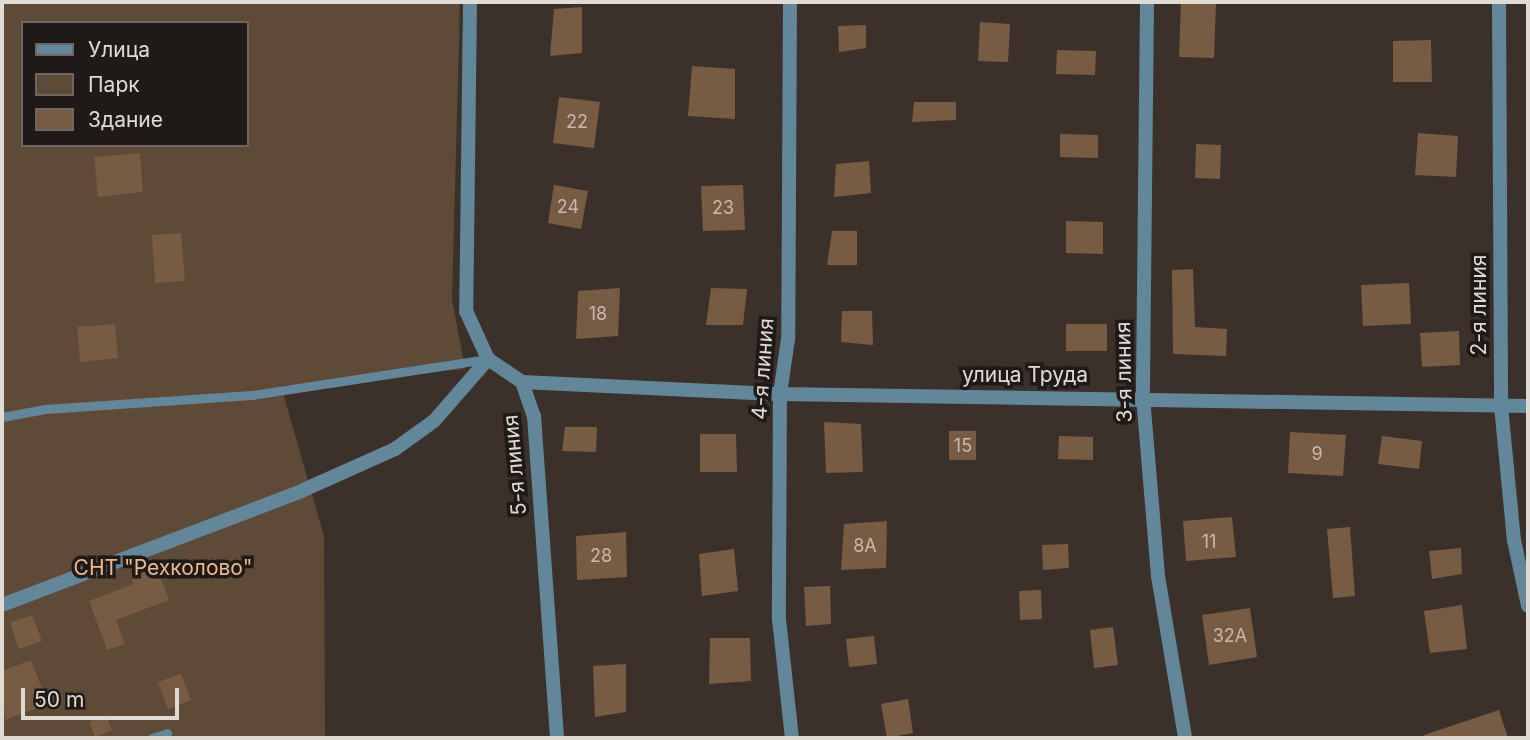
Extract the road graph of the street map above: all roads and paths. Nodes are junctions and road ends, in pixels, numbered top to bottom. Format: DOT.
graph roads {
  1 [pos="470,2"];
  2 [pos="790,2"];
  3 [pos="1147,2"];
  4 [pos="1499,2"];
  5 [pos="488,359"];
  6 [pos="522,382"];
  7 [pos="780,394"];
  8 [pos="1143,397"];
  9 [pos="1500,406"];
  10 [pos="1528,406"];
  11 [pos="2,417"];
  12 [pos="2,605"];
  13 [pos="1528,606"];
  14 [pos="167,733"];
  15 [pos="152,738"];
  16 [pos="557,738"];
  17 [pos="792,738"];
  18 [pos="1185,738"];
  1 -- 5 [label="street"];
  2 -- 7 [label="street, 4-я линия"];
  3 -- 8 [label="street, 3-я линия"];
  4 -- 9 [label="street, 2-я линия"];
  5 -- 6 [label="street"];
  5 -- 11 [label="lane"];
  5 -- 12 [label="street"];
  6 -- 7 [label="street, улица Труда"];
  6 -- 16 [label="street, 5-я линия"];
  7 -- 8 [label="street, улица Труда"];
  7 -- 17 [label="street, 4-я линия"];
  8 -- 9 [label="street, улица Труда"];
  8 -- 18 [label="street, 3-я линия"];
  9 -- 10 [label="street, улица Труда"];
  9 -- 13 [label="street, 2-я линия"];
  14 -- 15 [label="lane"];
}
